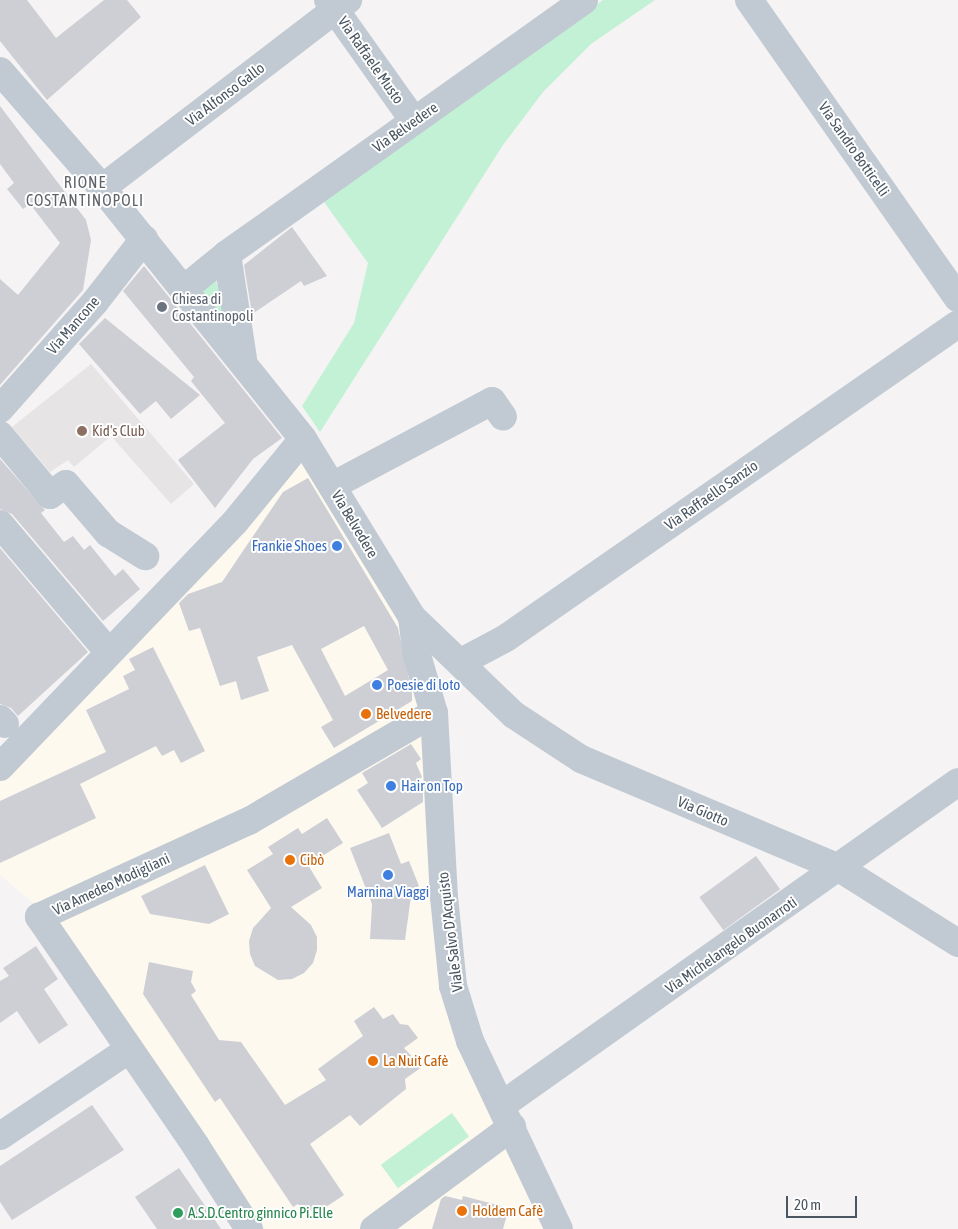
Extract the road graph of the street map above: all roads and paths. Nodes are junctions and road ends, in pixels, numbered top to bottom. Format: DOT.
graph roads {
  1 [pos="584,0"];
  2 [pos="749,0"];
  3 [pos="337,3"];
  4 [pos="0,71"];
  5 [pos="414,121"];
  6 [pos="102,188"];
  7 [pos="144,239"];
  8 [pos="227,254"];
  9 [pos="184,290"];
  10 [pos="958,298"];
  11 [pos="958,324"];
  12 [pos="243,360"];
  13 [pos="0,409"];
  14 [pos="503,417"];
  15 [pos="0,435"];
  16 [pos="303,439"];
  17 [pos="332,486"];
  18 [pos="0,524"];
  19 [pos="145,556"];
  20 [pos="412,617"];
  21 [pos="101,643"];
  22 [pos="461,662"];
  23 [pos="434,713"];
  24 [pos="0,767"];
  25 [pos="958,782"];
  26 [pos="839,868"];
  27 [pos="958,943"];
  28 [pos="130,1049"];
  29 [pos="507,1116"];
  30 [pos="0,1136"];
  31 [pos="249,1229"];
  32 [pos="374,1229"];
  33 [pos="559,1229"];
  1 -- 5 [label="street, Via Belvedere"];
  2 -- 10 [label="street, Via Sandro Botticelli"];
  3 -- 5 [label="street, Via Raffaele Musto"];
  3 -- 6 [label="street, Via Alfonso Gallo"];
  4 -- 6 [label="street"];
  5 -- 8 [label="street, Via Belvedere"];
  6 -- 7 [label="street"];
  7 -- 9 [label="street"];
  7 -- 13 [label="street, Via Mancone"];
  8 -- 9 [label="street, Via Belvedere"];
  8 -- 12 [label="street, Via Belvedere"];
  9 -- 12 [label="street, Via Belvedere"];
  11 -- 22 [label="street, Via Raffaello Sanzio"];
  12 -- 16 [label="street, Via Belvedere"];
  14 -- 17 [label="street"];
  15 -- 19 [label="street"];
  16 -- 17 [label="street, Via Belvedere"];
  16 -- 24 [label="street"];
  17 -- 20 [label="street, Via Belvedere"];
  18 -- 21 [label="street"];
  20 -- 22 [label="street, Via Giotto"];
  20 -- 23 [label="street, Viale Salvo D'Acquisto"];
  22 -- 26 [label="street, Via Giotto"];
  23 -- 28 [label="street, Via Amedeo Modigliani"];
  23 -- 29 [label="street, Viale Salvo D'Acquisto"];
  25 -- 26 [label="street, Via Michelangelo Buonarroti"];
  26 -- 27 [label="street, Via Giotto"];
  26 -- 29 [label="street, Via Michelangelo Buonarroti"];
  28 -- 30 [label="street"];
  28 -- 31 [label="street, Via Amedeo Modigliani"];
  29 -- 32 [label="street, Via Michelangelo Buonarroti"];
  29 -- 33 [label="street, Viale Salvo D'Acquisto"];
}
